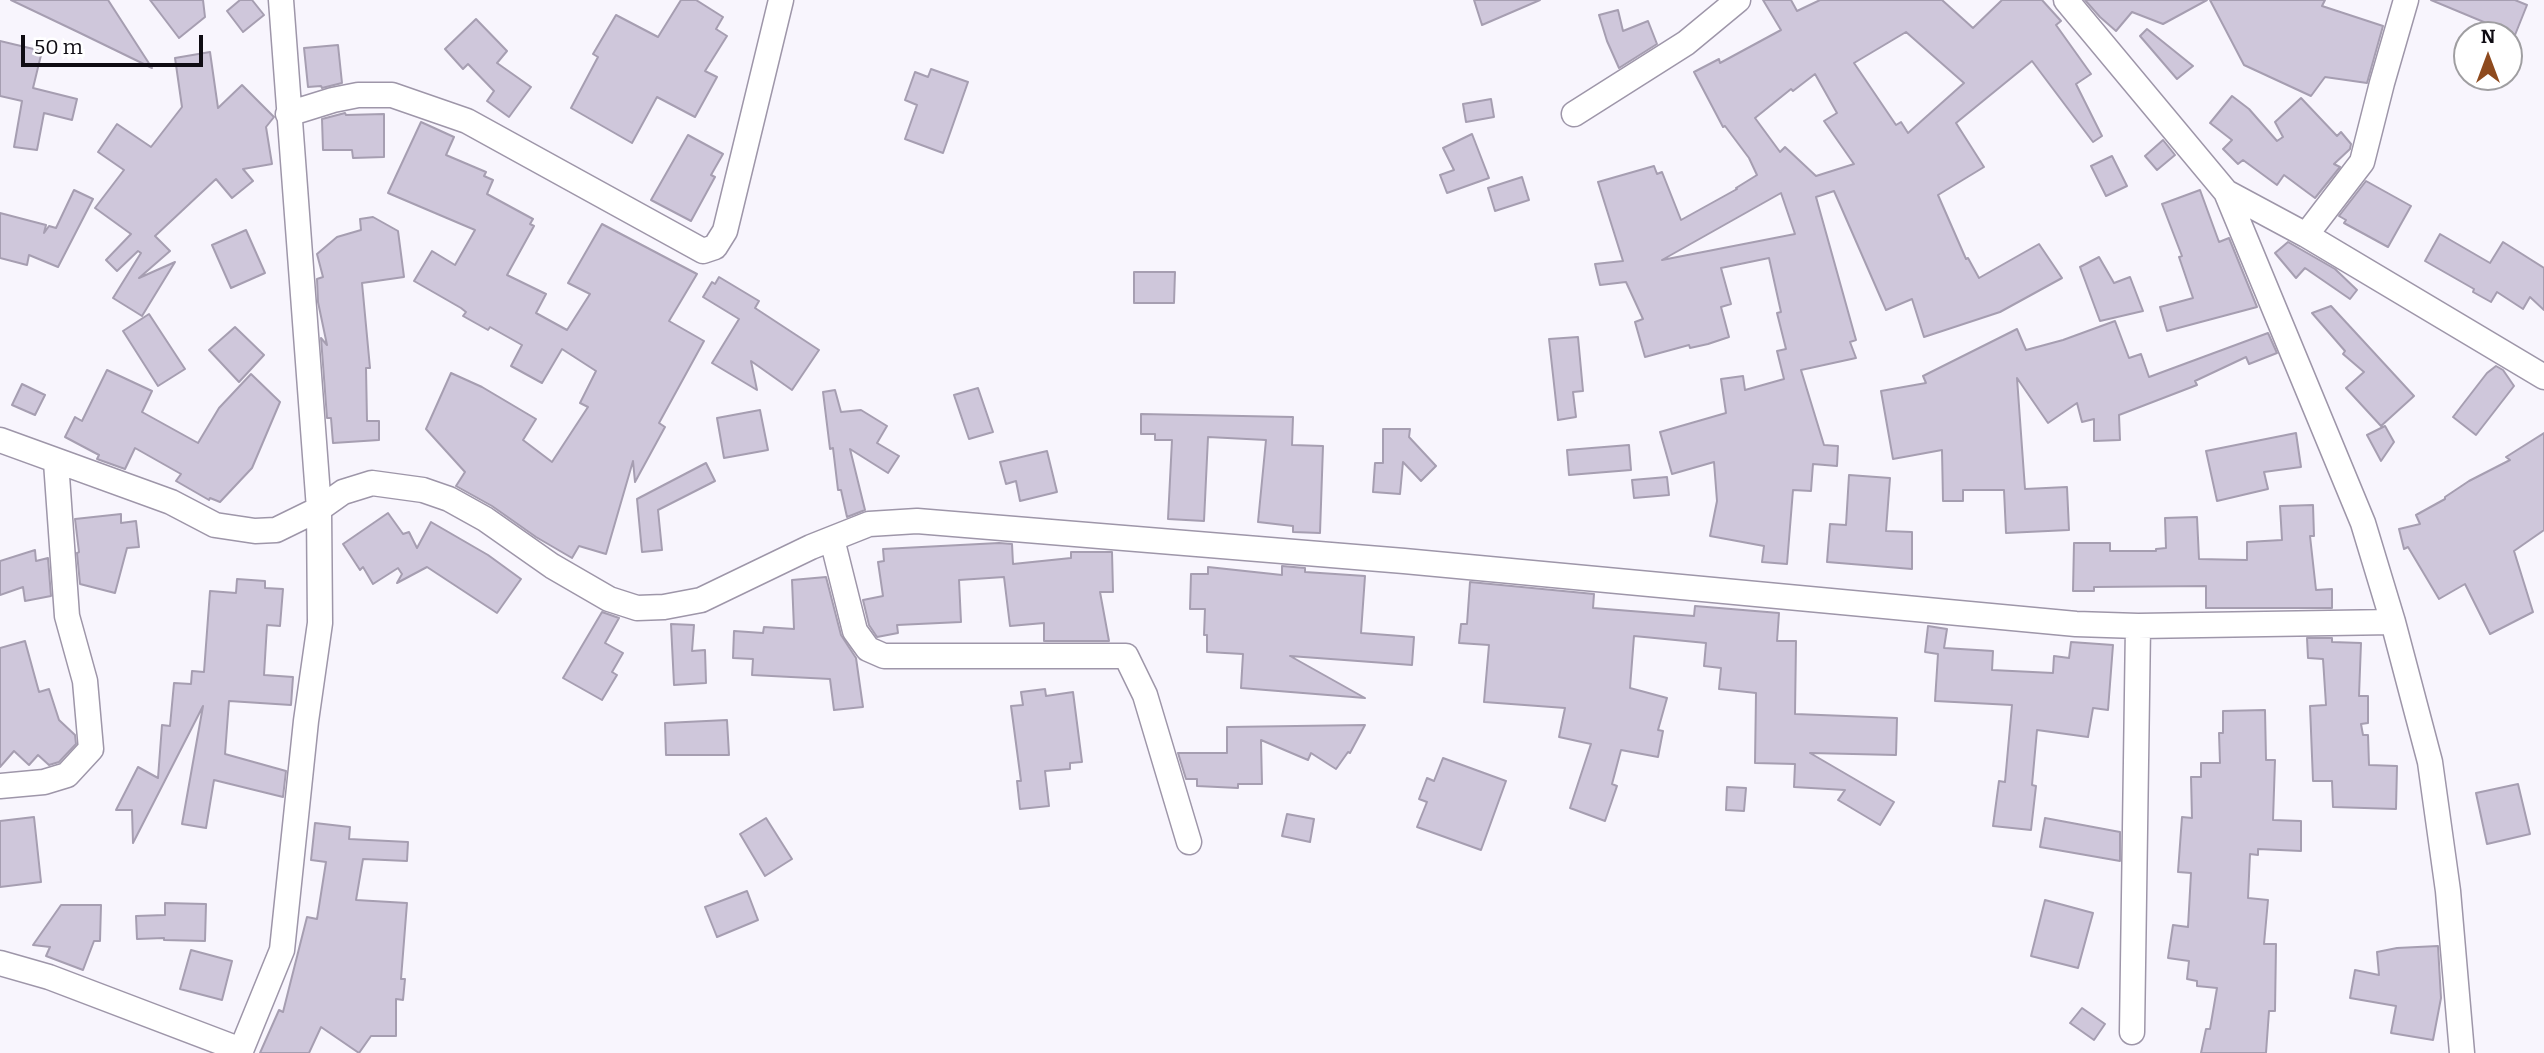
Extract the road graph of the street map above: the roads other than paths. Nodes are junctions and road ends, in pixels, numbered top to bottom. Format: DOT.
graph roads {
  1 [pos="281,0"];
  2 [pos="781,0"];
  3 [pos="1738,0"];
  4 [pos="2066,0"];
  5 [pos="2406,0"];
  6 [pos="288,114"];
  7 [pos="1574,114"];
  8 [pos="2226,192"];
  9 [pos="2306,235"];
  10 [pos="2544,377"];
  11 [pos="0,440"];
  12 [pos="56,462"];
  13 [pos="318,509"];
  14 [pos="832,539"];
  15 [pos="2393,622"];
  16 [pos="2138,626"];
  17 [pos="0,786"];
  18 [pos="1189,842"];
  19 [pos="0,962"];
  20 [pos="2132,1032"];
  21 [pos="241,1052"];
  22 [pos="2462,1053"];
  1 -- 6 [label="street"];
  2 -- 6 [label="street"];
  3 -- 7 [label="street"];
  4 -- 8 [label="street"];
  5 -- 9 [label="street"];
  6 -- 13 [label="street"];
  8 -- 9 [label="street"];
  8 -- 15 [label="street"];
  9 -- 10 [label="street"];
  11 -- 12 [label="street"];
  12 -- 13 [label="street"];
  12 -- 17 [label="street"];
  13 -- 14 [label="street"];
  13 -- 21 [label="street"];
  14 -- 16 [label="street"];
  14 -- 18 [label="street"];
  15 -- 16 [label="street"];
  15 -- 22 [label="street"];
  16 -- 20 [label="street"];
  19 -- 21 [label="street"];
}
